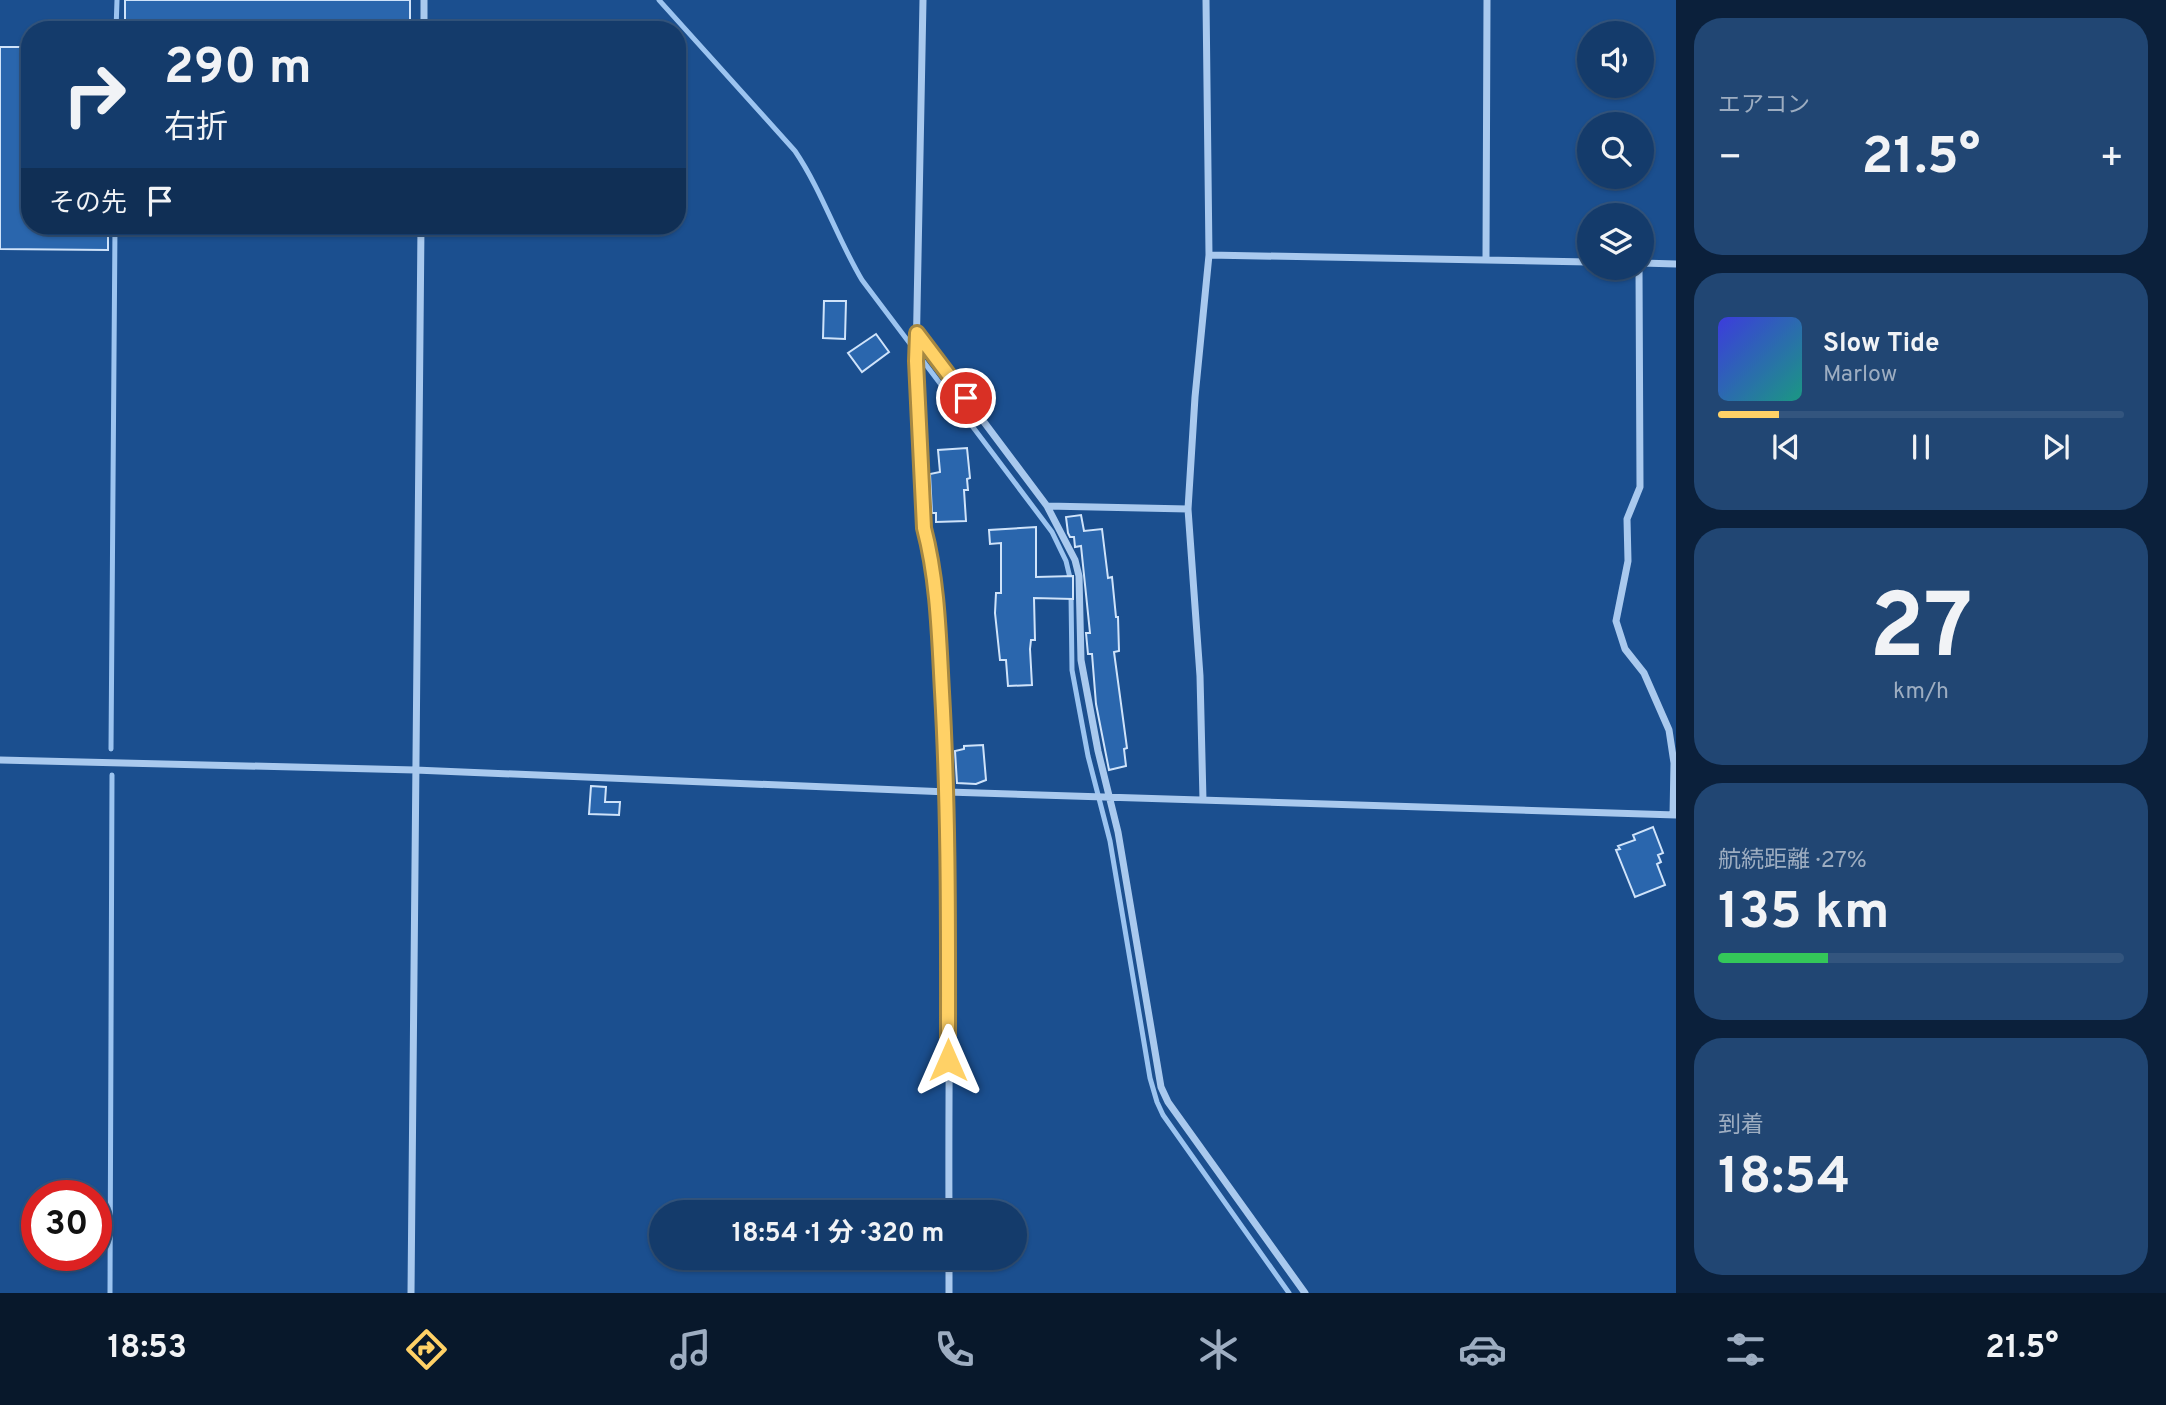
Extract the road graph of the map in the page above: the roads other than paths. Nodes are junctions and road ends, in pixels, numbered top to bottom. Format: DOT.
graph roads {
  1 [pos="424,0"];
  2 [pos="923,0"];
  3 [pos="1206,0"];
  4 [pos="1487,0"];
  5 [pos="424,21"];
  6 [pos="421,235"];
  7 [pos="1209,255"];
  8 [pos="1486,258"];
  9 [pos="1577,262"];
  10 [pos="1654,263"];
  11 [pos="1676,264"];
  12 [pos="1639,280"];
  13 [pos="917,333"];
  14 [pos="1046,506"];
  15 [pos="1188,509"];
  16 [pos="0,760"];
  17 [pos="415,770"];
  18 [pos="948,792"];
  19 [pos="1106,797"];
  20 [pos="1203,800"];
  21 [pos="1674,815"];
  22 [pos="949,1200"];
  23 [pos="949,1270"];
  24 [pos="411,1293"];
  25 [pos="949,1293"];
  26 [pos="1305,1293"];
  1 -- 5 [label="street"];
  2 -- 13 [label="street"];
  3 -- 7 [label="street"];
  4 -- 8 [label="street"];
  6 -- 17 [label="street"];
  7 -- 8 [label="street"];
  7 -- 15 [label="street"];
  8 -- 9 [label="street"];
  10 -- 11 [label="street"];
  12 -- 21 [label="street"];
  13 -- 14 [label="street"];
  13 -- 18 [label="street"];
  14 -- 15 [label="street"];
  14 -- 19 [label="street"];
  15 -- 20 [label="street"];
  16 -- 17 [label="street"];
  17 -- 18 [label="street"];
  17 -- 24 [label="street"];
  18 -- 19 [label="street"];
  18 -- 22 [label="street"];
  19 -- 20 [label="street"];
  19 -- 26 [label="street"];
  20 -- 21 [label="street"];
  23 -- 25 [label="street"];
}
